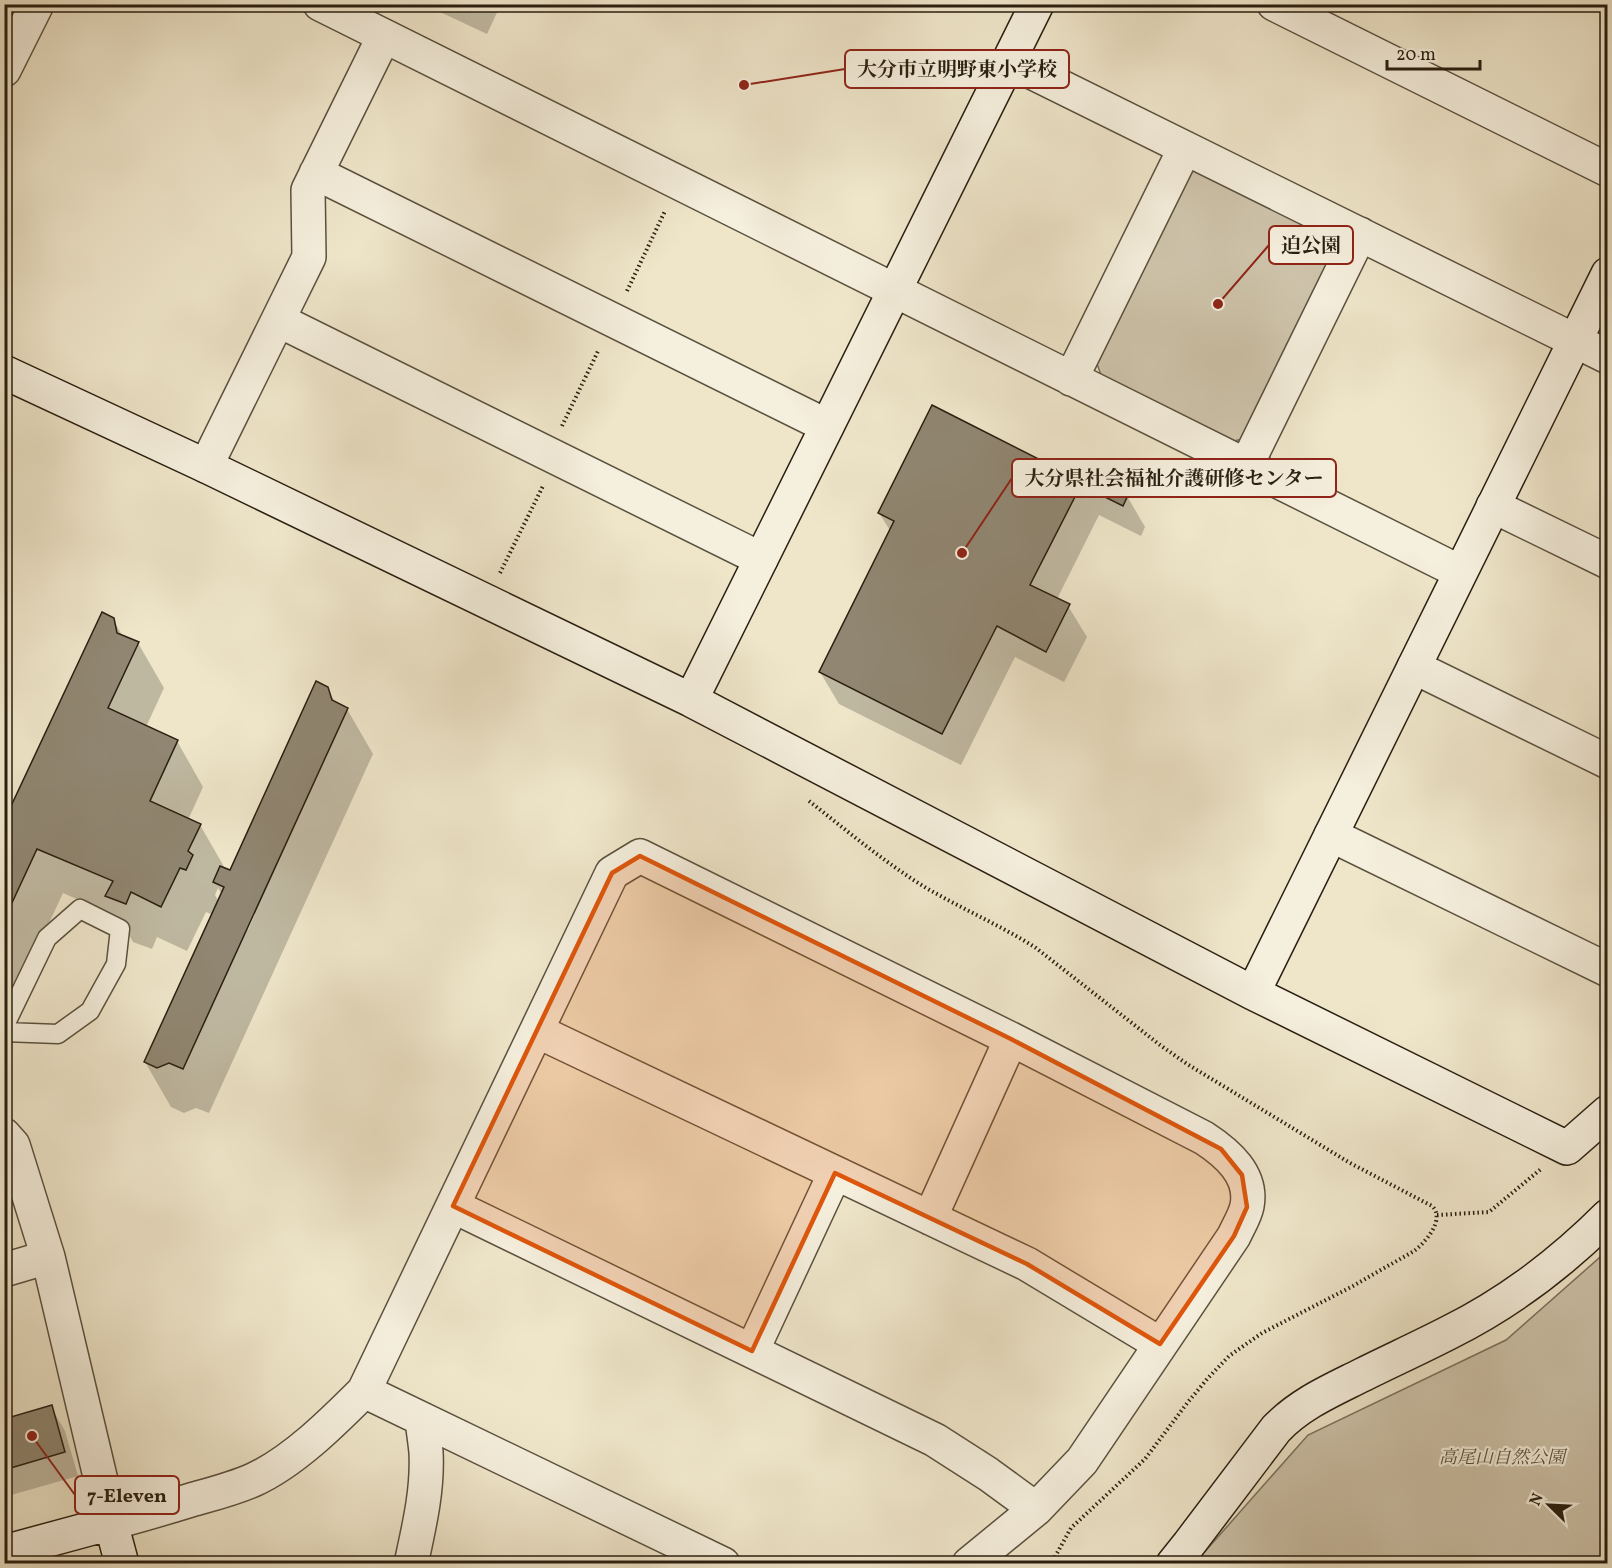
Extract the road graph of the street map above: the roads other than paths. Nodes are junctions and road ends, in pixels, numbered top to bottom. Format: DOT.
graph roads {
  1 [pos="37,4"];
  2 [pos="320,4"];
  3 [pos="1036,4"];
  4 [pos="1274,4"];
  5 [pos="384,36"];
  6 [pos="1009,61"];
  7 [pos="4,70"];
  8 [pos="1185,148"];
  9 [pos="1608,170"];
  10 [pos="316,173"];
  11 [pos="1360,234"];
  12 [pos="1608,274"];
  13 [pos="894,291"];
  14 [pos="278,320"];
  15 [pos="1575,341"];
  16 [pos="1608,357"];
  17 [pos="4,372"];
  18 [pos="1071,379"];
  19 [pos="827,426"];
  20 [pos="206,466"];
  21 [pos="1246,466"];
  22 [pos="1493,506"];
  23 [pos="761,559"];
  24 [pos="1608,562"];
  25 [pos="1460,572"];
  26 [pos="1414,667"];
  27 [pos="691,700"];
  28 [pos="1608,762"];
  29 [pos="1331,835"];
  30 [pos="1608,970"];
  31 [pos="1253,993"];
  32 [pos="4,1027"];
  33 [pos="537,1031"];
  34 [pos="4,1032"];
  35 [pos="1011,1039"];
  36 [pos="1608,1112"];
  37 [pos="4,1135"];
  38 [pos="835,1173"];
  39 [pos="453,1206"];
  40 [pos="1608,1216"];
  41 [pos="930,1218"];
  42 [pos="48,1257"];
  43 [pos="4,1270"];
  44 [pos="1160,1344"];
  45 [pos="752,1351"];
  46 [pos="364,1391"];
  47 [pos="422,1419"];
  48 [pos="1036,1509"];
  49 [pos="111,1523"];
  50 [pos="4,1552"];
  51 [pos="122,1563"];
  52 [pos="411,1563"];
  53 [pos="723,1563"];
  54 [pos="969,1563"];
  55 [pos="1173,1563"];
  1 -- 7 [label="street"];
  2 -- 5 [label="street"];
  3 -- 6 [label="street"];
  4 -- 9 [label="street"];
  5 -- 10 [label="street"];
  5 -- 13 [label="street"];
  6 -- 8 [label="street"];
  6 -- 13 [label="street"];
  8 -- 11 [label="street"];
  8 -- 18 [label="street"];
  10 -- 14 [label="street"];
  10 -- 19 [label="street"];
  11 -- 15 [label="street"];
  11 -- 21 [label="street"];
  12 -- 15 [label="street"];
  13 -- 18 [label="street"];
  13 -- 19 [label="street"];
  14 -- 20 [label="street"];
  14 -- 23 [label="street"];
  15 -- 16 [label="street"];
  15 -- 22 [label="street"];
  17 -- 20 [label="street"];
  18 -- 21 [label="street"];
  19 -- 23 [label="street"];
  20 -- 27 [label="street"];
  21 -- 25 [label="street"];
  22 -- 24 [label="street"];
  22 -- 25 [label="street"];
  23 -- 27 [label="street"];
  25 -- 26 [label="street"];
  26 -- 28 [label="street"];
  26 -- 29 [label="street"];
  27 -- 31 [label="street"];
  29 -- 30 [label="street"];
  29 -- 31 [label="street"];
  31 -- 36 [label="street"];
  32 -- 34 [label="lane"];
  33 -- 35 [label="street"];
  33 -- 38 [label="street"];
  33 -- 39 [label="street"];
  35 -- 41 [label="street"];
  35 -- 44 [label="street"];
  37 -- 42 [label="street"];
  38 -- 41 [label="street"];
  38 -- 45 [label="street"];
  39 -- 45 [label="street"];
  39 -- 46 [label="street"];
  40 -- 55 [label="street"];
  41 -- 44 [label="street"];
  42 -- 43 [label="street"];
  42 -- 49 [label="street"];
  44 -- 48 [label="street"];
  45 -- 48 [label="street"];
  46 -- 47 [label="street"];
  46 -- 49 [label="street"];
  47 -- 52 [label="street"];
  47 -- 53 [label="street"];
  48 -- 54 [label="street"];
  49 -- 50 [label="street"];
  49 -- 51 [label="street"];
}
